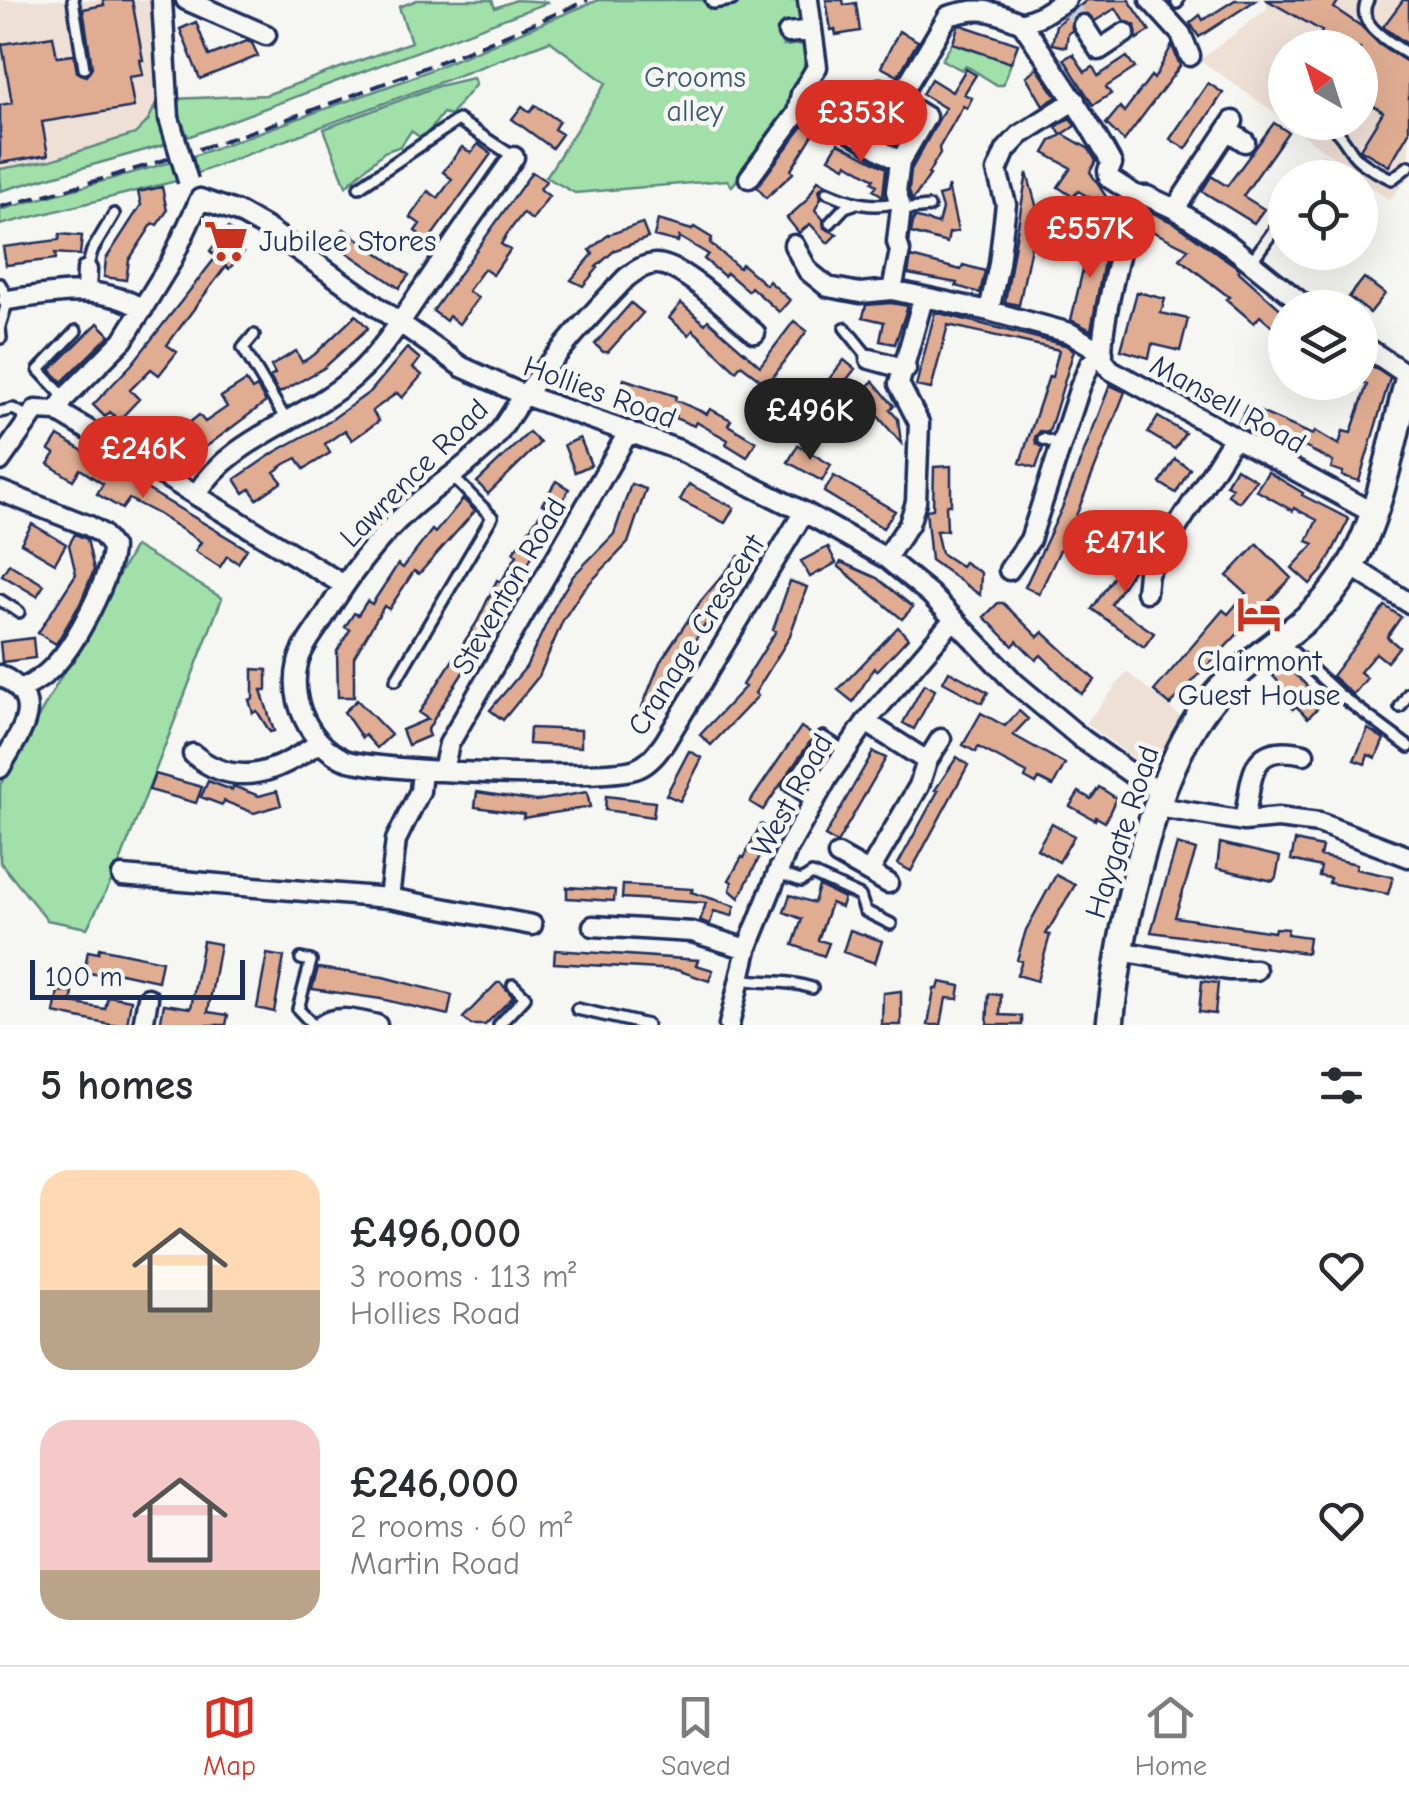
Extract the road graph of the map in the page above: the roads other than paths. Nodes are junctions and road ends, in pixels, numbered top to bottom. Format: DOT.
graph roads {
  1 [pos="73,0"];
  2 [pos="162,0"];
  3 [pos="186,0"];
  4 [pos="711,0"];
  5 [pos="732,0"];
  6 [pos="808,0"];
  7 [pos="1368,0"];
  8 [pos="1167,4"];
  9 [pos="998,6"];
  10 [pos="944,8"];
  11 [pos="1072,9"];
  12 [pos="1022,23"];
  13 [pos="812,30"];
  14 [pos="788,33"];
  15 [pos="1125,33"];
  16 [pos="266,36"];
  17 [pos="1409,54"];
  18 [pos="1190,56"];
  19 [pos="84,68"];
  20 [pos="806,84"];
  21 [pos="898,100"];
  22 [pos="1075,100"];
  23 [pos="865,114"];
  24 [pos="1345,140"];
  25 [pos="1245,142"];
  26 [pos="514,158"];
  27 [pos="900,162"];
  28 [pos="1409,166"];
  29 [pos="749,178"];
  30 [pos="359,187"];
  31 [pos="827,192"];
  32 [pos="1137,196"];
  33 [pos="200,199"];
  34 [pos="854,204"];
  35 [pos="900,206"];
  36 [pos="930,206"];
  37 [pos="1176,209"];
  38 [pos="114,214"];
  39 [pos="830,223"];
  40 [pos="1268,239"];
  41 [pos="794,244"];
  42 [pos="1251,262"];
  43 [pos="87,270"];
  44 [pos="86,290"];
  45 [pos="892,290"];
  46 [pos="1286,290"];
  47 [pos="4,292"];
  48 [pos="923,299"];
  49 [pos="142,309"];
  50 [pos="989,312"];
  51 [pos="400,322"];
  52 [pos="0,327"];
  53 [pos="845,328"];
  54 [pos="76,331"];
  55 [pos="755,333"];
  56 [pos="254,335"];
  57 [pos="1,338"];
  58 [pos="1378,355"];
  59 [pos="1103,356"];
  60 [pos="870,359"];
  61 [pos="906,369"];
  62 [pos="1409,376"];
  63 [pos="524,395"];
  64 [pos="61,404"];
  65 [pos="0,412"];
  66 [pos="29,417"];
  67 [pos="288,422"];
  68 [pos="630,431"];
  69 [pos="1233,438"];
  70 [pos="0,462"];
  71 [pos="451,476"];
  72 [pos="0,491"];
  73 [pos="196,495"];
  74 [pos="804,512"];
  75 [pos="1373,513"];
  76 [pos="886,558"];
  77 [pos="1350,566"];
  78 [pos="1009,570"];
  79 [pos="344,584"];
  80 [pos="1146,592"];
  81 [pos="0,600"];
  82 [pos="1409,603"];
  83 [pos="19,612"];
  84 [pos="954,620"];
  85 [pos="1282,642"];
  86 [pos="0,675"];
  87 [pos="396,680"];
  88 [pos="22,689"];
  89 [pos="1409,693"];
  90 [pos="1400,707"];
  91 [pos="866,722"];
  92 [pos="941,739"];
  93 [pos="320,742"];
  94 [pos="1409,748"];
  95 [pos="846,751"];
  96 [pos="194,754"];
  97 [pos="1304,754"];
  98 [pos="927,761"];
  99 [pos="0,768"];
  100 [pos="422,770"];
  101 [pos="443,770"];
  102 [pos="1161,799"];
  103 [pos="814,803"];
  104 [pos="1244,821"];
  105 [pos="838,855"];
  106 [pos="1409,857"];
  107 [pos="869,872"];
  108 [pos="778,873"];
  109 [pos="122,876"];
  110 [pos="888,883"];
  111 [pos="390,898"];
  112 [pos="891,924"];
  113 [pos="532,926"];
  114 [pos="593,926"];
  115 [pos="747,949"];
  116 [pos="1120,951"];
  117 [pos="301,959"];
  118 [pos="1256,970"];
  119 [pos="740,978"];
  120 [pos="513,985"];
  121 [pos="812,988"];
  122 [pos="148,998"];
  123 [pos="578,1009"];
  124 [pos="143,1025"];
  125 [pos="313,1025"];
  126 [pos="322,1025"];
  127 [pos="377,1025"];
  128 [pos="499,1025"];
  129 [pos="647,1025"];
  130 [pos="730,1025"];
  131 [pos="1110,1025"];
  1 -- 19 [label="lane"];
  2 -- 33 [label="street, bridge"];
  3 -- 16 [label="street"];
  4 -- 5 [label="lane"];
  6 -- 13 [label="street"];
  7 -- 17 [label="lane"];
  8 -- 18 [label="street"];
  9 -- 10 [label="street"];
  9 -- 12 [label="street"];
  10 -- 21 [label="street"];
  11 -- 12 [label="street"];
  11 -- 15 [label="street"];
  12 -- 22 [label="street"];
  13 -- 14 [label="street"];
  13 -- 20 [label="street"];
  20 -- 23 [label="street"];
  20 -- 29 [label="street"];
  21 -- 23 [label="street"];
  21 -- 27 [label="street"];
  22 -- 32 [label="street"];
  22 -- 50 [label="street"];
  23 -- 27 [label="street"];
  24 -- 28 [label="lane"];
  25 -- 37 [label="street"];
  26 -- 30 [label="lane"];
  26 -- 51 [label="street"];
  27 -- 35 [label="street"];
  31 -- 34 [label="lane"];
  32 -- 37 [label="street"];
  32 -- 59 [label="street"];
  33 -- 49 [label="street"];
  33 -- 51 [label="street, Hollies Road"];
  34 -- 35 [label="lane"];
  34 -- 39 [label="lane"];
  35 -- 36 [label="lane"];
  35 -- 45 [label="street"];
  37 -- 42 [label="street"];
  38 -- 43 [label="lane"];
  40 -- 42 [label="lane"];
  41 -- 45 [label="street, Mansell Road"];
  42 -- 46 [label="street"];
  43 -- 44 [label="street"];
  44 -- 47 [label="street"];
  44 -- 49 [label="street"];
  45 -- 48 [label="street, Mansell Road"];
  47 -- 52 [label="lane"];
  48 -- 50 [label="street, Mansell Road"];
  48 -- 61 [label="street"];
  49 -- 64 [label="street"];
  50 -- 59 [label="street, Mansell Road"];
  51 -- 63 [label="street, Hollies Road"];
  51 -- 67 [label="street"];
  52 -- 57 [label="lane"];
  53 -- 60 [label="lane"];
  54 -- 64 [label="lane"];
  55 -- 63 [label="street, Lawrence Road"];
  56 -- 67 [label="lane"];
  58 -- 62 [label="street"];
  59 -- 69 [label="street, Mansell Road"];
  59 -- 78 [label="street"];
  60 -- 61 [label="street"];
  61 -- 76 [label="street"];
  62 -- 75 [label="street, Haygate Road"];
  63 -- 68 [label="street, Hollies Road"];
  63 -- 71 [label="street, Lawrence Road"];
  64 -- 66 [label="street"];
  64 -- 73 [label="street"];
  65 -- 66 [label="lane"];
  66 -- 70 [label="street"];
  67 -- 73 [label="street"];
  68 -- 74 [label="street, Hollies Road"];
  68 -- 101 [label="street, Steventon Road"];
  69 -- 75 [label="street, Mansell Road"];
  69 -- 80 [label="street"];
  71 -- 79 [label="street, Lawrence Road"];
  71 -- 87 [label="lane"];
  72 -- 88 [label="street"];
  73 -- 79 [label="street"];
  74 -- 76 [label="street, Hollies Road"];
  74 -- 101 [label="street, Cranage Crescent"];
  75 -- 77 [label="street, Haygate Road"];
  76 -- 84 [label="street, Hollies Road"];
  77 -- 82 [label="street"];
  77 -- 85 [label="street, Haygate Road"];
  79 -- 93 [label="street, Lawrence Road"];
  81 -- 83 [label="lane"];
  84 -- 91 [label="street, West Road"];
  84 -- 102 [label="street, Hollies Road"];
  85 -- 94 [label="lane"];
  85 -- 102 [label="street, Haygate Road"];
  86 -- 88 [label="street"];
  88 -- 99 [label="street"];
  89 -- 90 [label="lane"];
  91 -- 95 [label="street, West Road"];
  91 -- 98 [label="street"];
  92 -- 98 [label="street"];
  93 -- 96 [label="street"];
  93 -- 100 [label="street"];
  95 -- 103 [label="street, West Road"];
  95 -- 103 [label="lane"];
  97 -- 104 [label="street"];
  98 -- 107 [label="street"];
  100 -- 101 [label="street"];
  100 -- 111 [label="street"];
  102 -- 104 [label="street"];
  102 -- 116 [label="street, Haygate Road"];
  103 -- 108 [label="street, West Road"];
  104 -- 106 [label="street"];
  105 -- 107 [label="street"];
  107 -- 110 [label="street"];
  108 -- 112 [label="lane"];
  108 -- 115 [label="street, West Road"];
  109 -- 111 [label="street"];
  111 -- 113 [label="street"];
  114 -- 115 [label="street"];
  115 -- 119 [label="street, West Road"];
  116 -- 118 [label="street"];
  116 -- 131 [label="street, Haygate Road"];
  117 -- 125 [label="lane"];
  119 -- 121 [label="lane"];
  119 -- 130 [label="street, West Road"];
  120 -- 128 [label="lane"];
  122 -- 124 [label="street"];
  123 -- 129 [label="lane"];
  126 -- 127 [label="street"];
}
